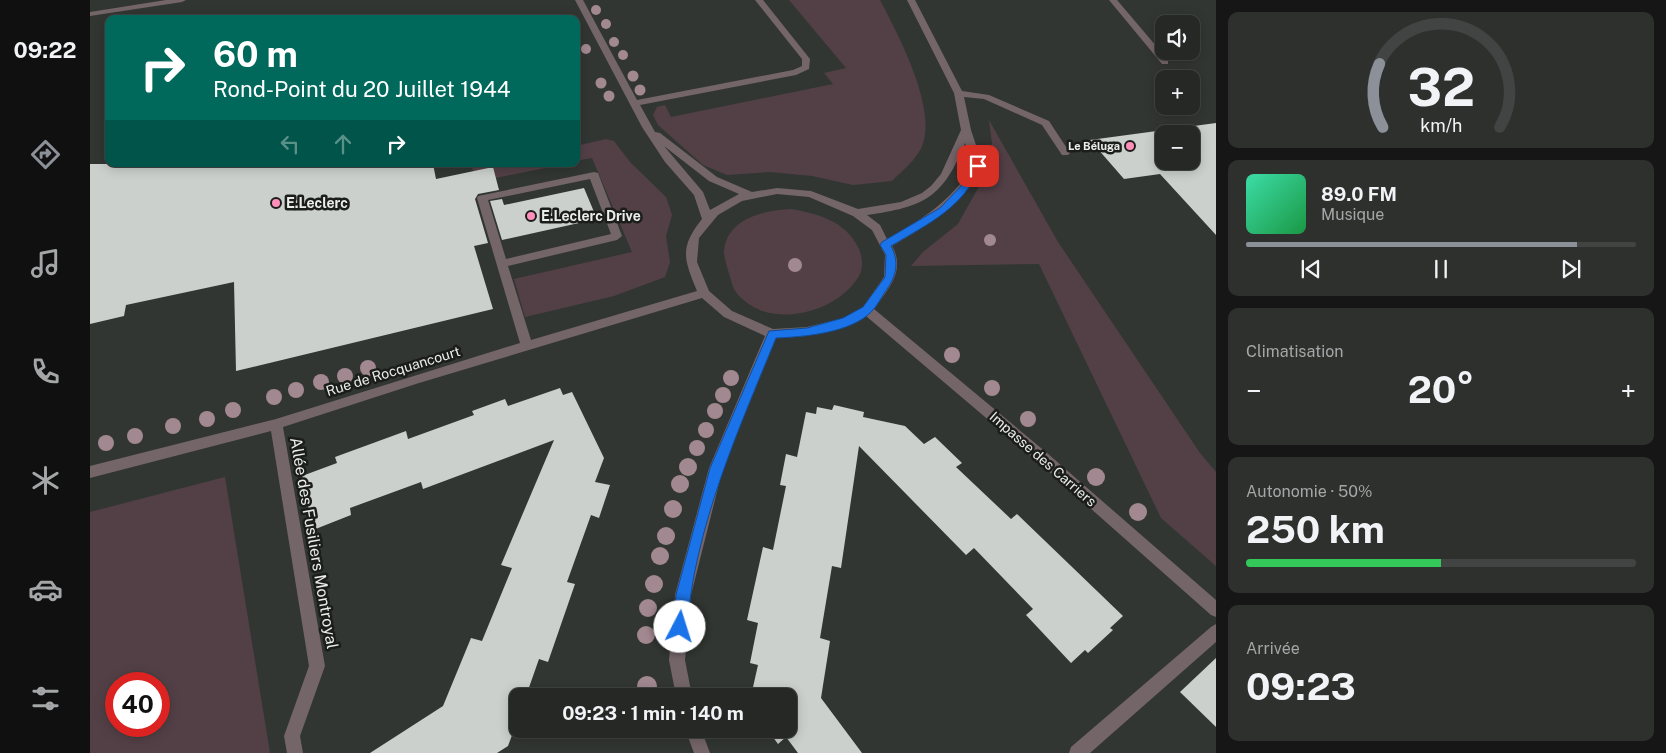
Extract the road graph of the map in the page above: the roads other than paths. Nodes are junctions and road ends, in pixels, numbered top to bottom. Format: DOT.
graph roads {
  1 [pos="182,0"];
  2 [pos="579,0"];
  3 [pos="759,0"];
  4 [pos="912,0"];
  5 [pos="1114,0"];
  6 [pos="90,14"];
  7 [pos="1166,62"];
  8 [pos="959,93"];
  9 [pos="634,103"];
  10 [pos="647,127"];
  11 [pos="966,130"];
  12 [pos="1065,152"];
  13 [pos="752,196"];
  14 [pos="857,213"];
  15 [pos="708,220"];
  16 [pos="885,245"];
  17 [pos="502,264"];
  18 [pos="704,293"];
  19 [pos="867,310"];
  20 [pos="772,334"];
  21 [pos="527,347"];
  22 [pos="276,424"];
  23 [pos="90,472"];
  24 [pos="1216,610"];
  25 [pos="1216,632"];
  26 [pos="682,688"];
  27 [pos="696,738"];
  28 [pos="295,753"];
  29 [pos="702,753"];
  30 [pos="1077,753"];
  1 -- 6 [label="street"];
  2 -- 9 [label="street"];
  3 -- 9 [label="street"];
  4 -- 8 [label="street"];
  5 -- 7 [label="street"];
  8 -- 11 [label="street"];
  8 -- 12 [label="street"];
  9 -- 10 [label="street"];
  10 -- 13 [label="street"];
  10 -- 15 [label="street"];
  11 -- 14 [label="street"];
  11 -- 16 [label="street"];
  13 -- 14 [label="street"];
  13 -- 15 [label="street"];
  14 -- 16 [label="street"];
  15 -- 18 [label="street"];
  16 -- 19 [label="street"];
  17 -- 17 [label="street"];
  17 -- 21 [label="street"];
  18 -- 20 [label="street"];
  18 -- 21 [label="street, Rue de Rocquancourt"];
  19 -- 20 [label="street"];
  19 -- 24 [label="street, Impasse des Carriers"];
  20 -- 26 [label="street"];
  21 -- 22 [label="street, Rue de Rocquancourt"];
  22 -- 23 [label="street, Rue de Rocquancourt"];
  22 -- 28 [label="street, Allée des Fusiliers Montroyal"];
  25 -- 30 [label="street"];
  27 -- 29 [label="street"];
}
